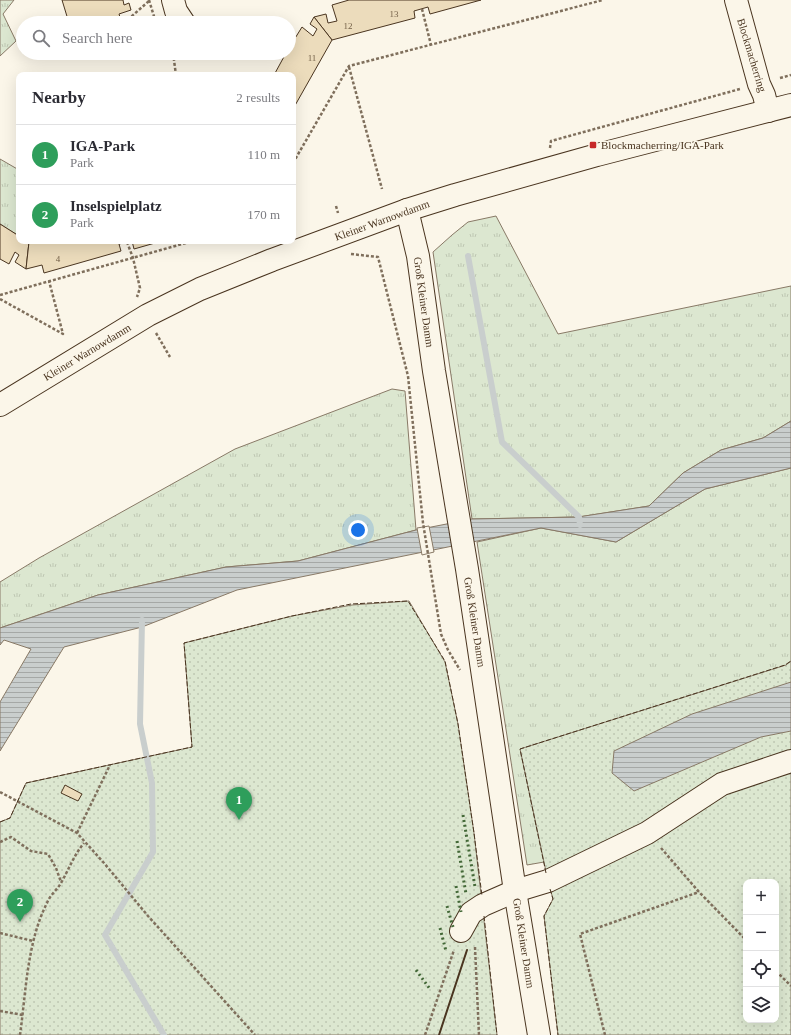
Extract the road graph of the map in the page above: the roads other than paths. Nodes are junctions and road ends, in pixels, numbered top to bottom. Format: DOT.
graph roads {
  1 [pos="173,0"];
  2 [pos="736,0"];
  3 [pos="179,16"];
  4 [pos="791,105"];
  5 [pos="768,111"];
  6 [pos="407,210"];
  7 [pos="0,405"];
  8 [pos="791,761"];
  9 [pos="515,891"];
  10 [pos="461,931"];
  11 [pos="539,1035"];
  1 -- 3 [label="street"];
  2 -- 5 [label="street, Blockmacherring"];
  4 -- 5 [label="street, Kleiner Warnowdamm"];
  5 -- 6 [label="street, Kleiner Warnowdamm"];
  6 -- 7 [label="street, Kleiner Warnowdamm"];
  6 -- 9 [label="street, Groß Kleiner Damm"];
  8 -- 9 [label="street"];
  9 -- 10 [label="street"];
  9 -- 11 [label="street, Groß Kleiner Damm"];
}
